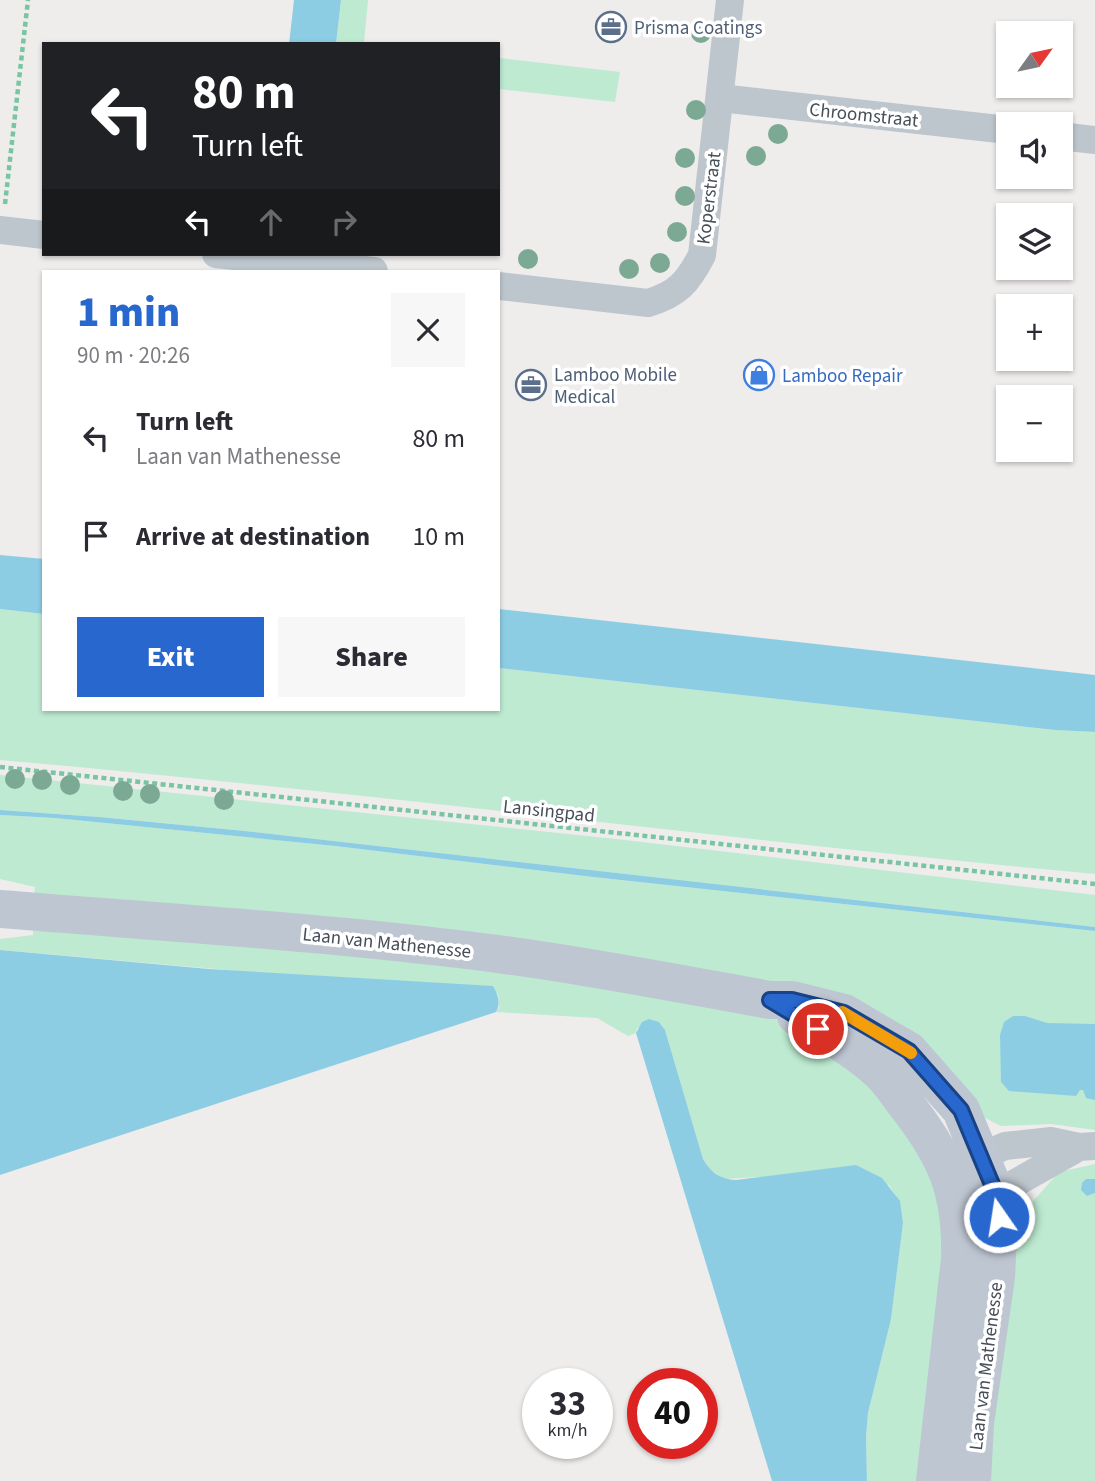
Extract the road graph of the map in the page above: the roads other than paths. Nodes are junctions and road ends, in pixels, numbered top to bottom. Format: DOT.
graph roads {
  1 [pos="730,0"];
  2 [pos="720,98"];
  3 [pos="996,129"];
  4 [pos="1073,137"];
  5 [pos="1095,139"];
  6 [pos="3,218"];
  7 [pos="42,234"];
  8 [pos="235,256"];
  9 [pos="365,270"];
  10 [pos="500,286"];
  11 [pos="0,909"];
  12 [pos="770,1000"];
  13 [pos="1087,1146"];
  14 [pos="980,1157"];
  15 [pos="954,1191"];
  16 [pos="996,1194"];
  17 [pos="935,1481"];
  18 [pos="972,1481"];
  1 -- 2 [label="street, Koperstraat"];
  2 -- 3 [label="street, Chroomstraat"];
  2 -- 10 [label="street, Koperstraat"];
  4 -- 5 [label="street"];
  6 -- 7 [label="street"];
  8 -- 9 [label="street"];
  11 -- 12 [label="street, Laan van Mathenesse"];
  12 -- 14 [label="street, Laan van Mathenesse"];
  12 -- 15 [label="street, Laan van Mathenesse"];
  13 -- 14 [label="street"];
  13 -- 16 [label="street"];
  14 -- 15 [label="street"];
  14 -- 16 [label="street, Laan van Mathenesse"];
  15 -- 16 [label="street"];
  15 -- 17 [label="street, Laan van Mathenesse"];
  16 -- 18 [label="street, Laan van Mathenesse"];
}
